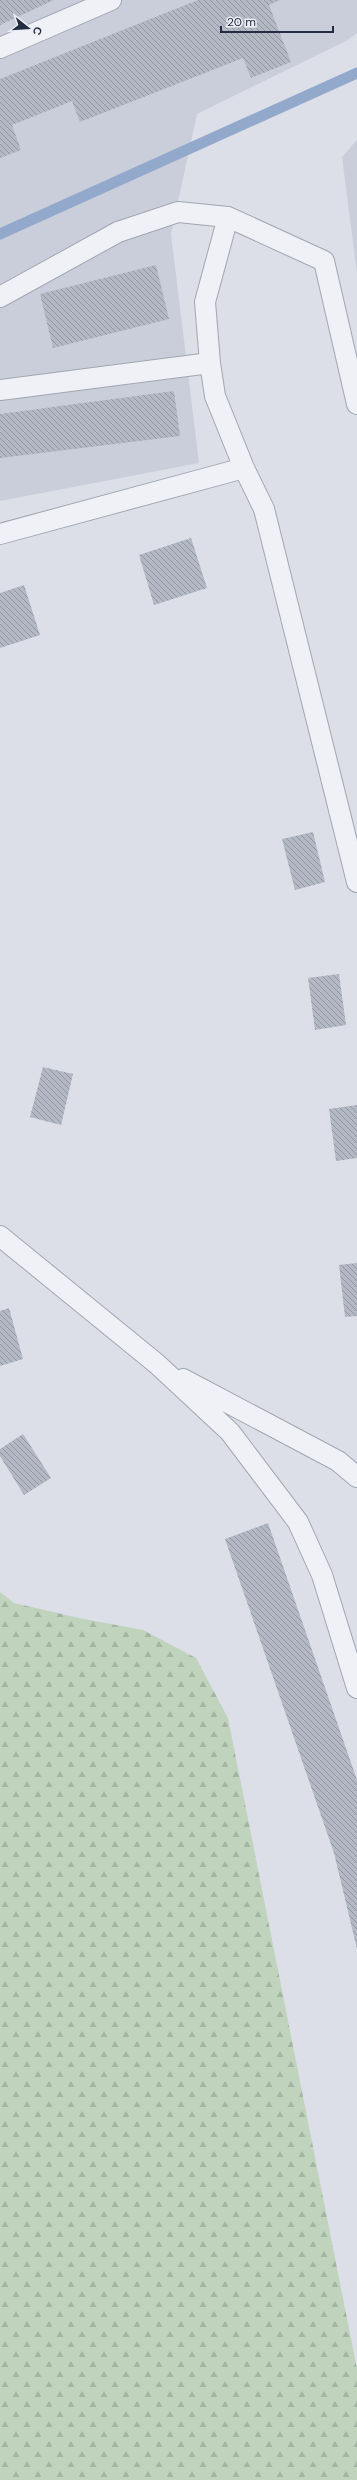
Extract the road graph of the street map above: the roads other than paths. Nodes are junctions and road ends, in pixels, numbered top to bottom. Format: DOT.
graph roads {
  1 [pos="111,0"];
  2 [pos="0,48"];
  3 [pos="228,217"];
  4 [pos="0,297"];
  5 [pos="210,363"];
  6 [pos="0,390"];
  7 [pos="357,404"];
  8 [pos="244,468"];
  9 [pos="0,534"];
  10 [pos="357,882"];
  11 [pos="0,1236"];
  12 [pos="157,1364"];
  13 [pos="357,1477"];
  14 [pos="357,1688"];
  1 -- 2 [label="lane"];
  3 -- 4 [label="lane"];
  3 -- 5 [label="lane"];
  3 -- 7 [label="lane"];
  5 -- 6 [label="lane"];
  5 -- 8 [label="lane"];
  8 -- 9 [label="lane"];
  8 -- 10 [label="lane"];
  11 -- 12 [label="lane"];
  12 -- 13 [label="lane"];
  12 -- 14 [label="lane"];
}
